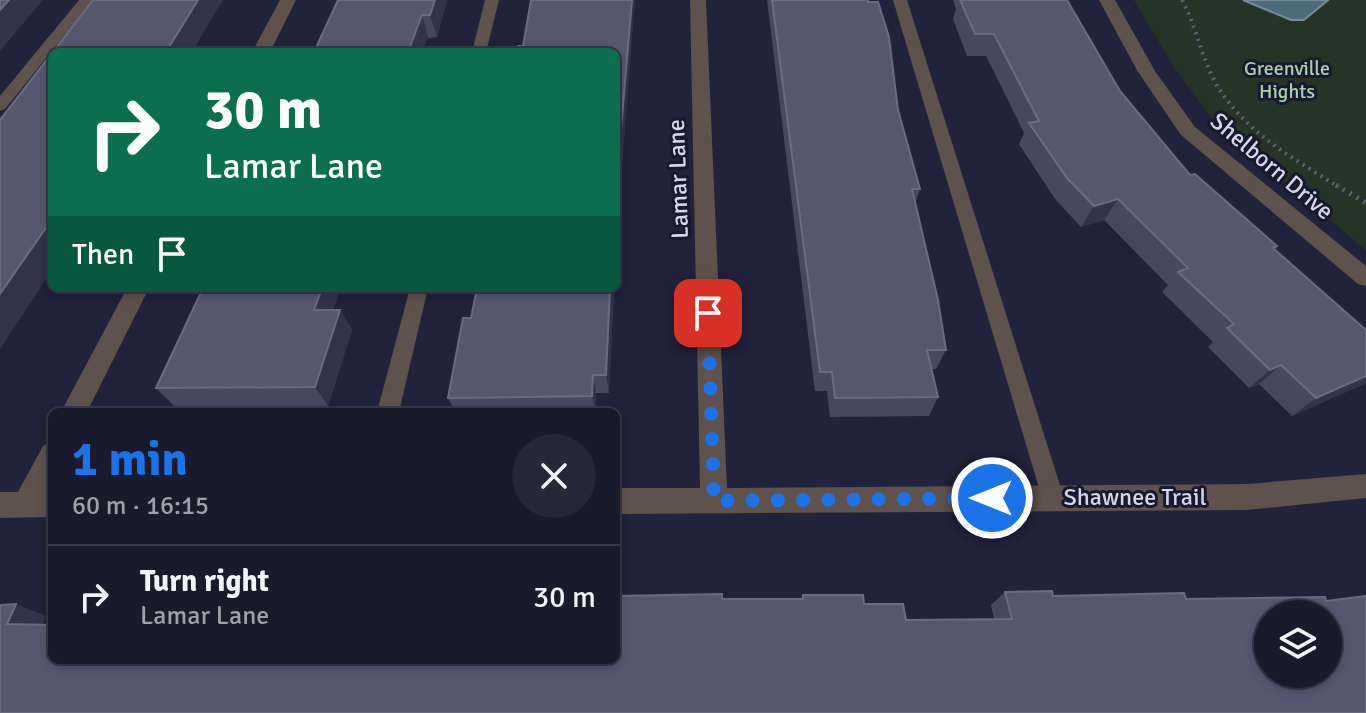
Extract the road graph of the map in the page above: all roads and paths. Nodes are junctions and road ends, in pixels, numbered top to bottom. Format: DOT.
graph roads {
  1 [pos="86,0"];
  2 [pos="288,0"];
  3 [pos="492,0"];
  4 [pos="698,0"];
  5 [pos="900,0"];
  6 [pos="1107,0"];
  7 [pos="1182,0"];
  8 [pos="263,48"];
  9 [pos="480,48"];
  10 [pos="0,106"];
  11 [pos="1366,203"];
  12 [pos="1366,278"];
  13 [pos="136,292"];
  14 [pos="418,292"];
  15 [pos="76,408"];
  16 [pos="389,408"];
  17 [pos="48,462"];
  18 [pos="1366,486"];
  19 [pos="1053,498"];
  20 [pos="620,501"];
  21 [pos="714,501"];
  22 [pos="26,505"];
  1 -- 10 [label="lane"];
  2 -- 8 [label="street"];
  3 -- 9 [label="lane"];
  4 -- 21 [label="street, Lamar Lane"];
  5 -- 19 [label="lane"];
  6 -- 12 [label="street, Shelborn Drive"];
  7 -- 11 [label="path"];
  13 -- 15 [label="street"];
  14 -- 16 [label="lane"];
  17 -- 22 [label="street"];
  18 -- 19 [label="street, Shawnee Trail"];
  19 -- 21 [label="street, Shawnee Trail"];
  20 -- 21 [label="street, Shawnee Trail"];
}
